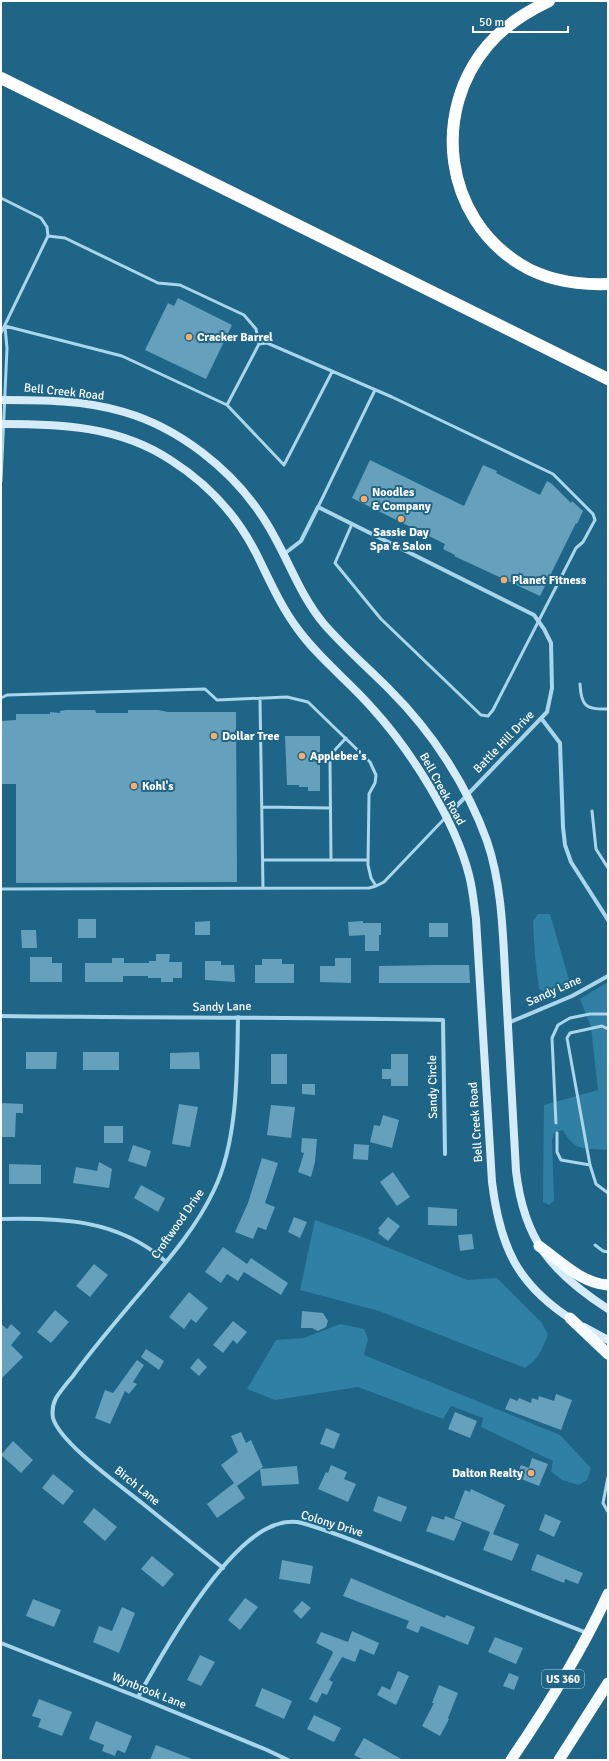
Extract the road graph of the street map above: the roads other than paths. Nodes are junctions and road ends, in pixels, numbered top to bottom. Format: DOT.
graph roads {
  1 [pos="549,1"];
  2 [pos="1,78"];
  3 [pos="1,198"];
  4 [pos="48,236"];
  5 [pos="608,284"];
  6 [pos="5,326"];
  7 [pos="1,333"];
  8 [pos="259,344"];
  9 [pos="332,372"];
  10 [pos="608,379"];
  11 [pos="375,390"];
  12 [pos="3,400"];
  13 [pos="228,405"];
  14 [pos="2,424"];
  15 [pos="1,481"];
  16 [pos="318,507"];
  17 [pos="352,524"];
  18 [pos="283,554"];
  19 [pos="538,621"];
  20 [pos="580,684"];
  21 [pos="1,698"];
  22 [pos="260,698"];
  23 [pos="608,709"];
  24 [pos="541,718"];
  25 [pos="346,738"];
  26 [pos="466,795"];
  27 [pos="262,807"];
  28 [pos="330,808"];
  29 [pos="592,811"];
  30 [pos="446,817"];
  31 [pos="263,860"];
  32 [pos="331,860"];
  33 [pos="368,860"];
  34 [pos="608,868"];
  35 [pos="376,886"];
  36 [pos="263,888"];
  37 [pos="1,889"];
  38 [pos="608,920"];
  39 [pos="608,976"];
  40 [pos="608,1014"];
  41 [pos="1,1016"];
  42 [pos="238,1017"];
  43 [pos="443,1020"];
  44 [pos="508,1023"];
  45 [pos="608,1029"];
  46 [pos="556,1123"];
  47 [pos="556,1133"];
  48 [pos="445,1154"];
  49 [pos="590,1165"];
  50 [pos="608,1194"];
  51 [pos="1,1219"];
  52 [pos="595,1245"];
  53 [pos="539,1246"];
  54 [pos="608,1252"];
  55 [pos="165,1261"];
  56 [pos="608,1285"];
  57 [pos="608,1309"];
  58 [pos="570,1318"];
  59 [pos="608,1340"];
  60 [pos="608,1354"];
  61 [pos="53,1409"];
  62 [pos="608,1477"];
  63 [pos="608,1512"];
  64 [pos="222,1568"];
  65 [pos="608,1594"];
  66 [pos="589,1634"];
  67 [pos="1,1643"];
  68 [pos="608,1683"];
  69 [pos="138,1697"];
  70 [pos="288,1760"];
  71 [pos="511,1760"];
  72 [pos="559,1760"];
  1 -- 5 [label="highway"];
  2 -- 10 [label="highway"];
  3 -- 4 [label="lane"];
  4 -- 6 [label="lane"];
  4 -- 8 [label="lane"];
  6 -- 7 [label="lane"];
  6 -- 12 [label="lane"];
  6 -- 13 [label="lane"];
  8 -- 9 [label="lane"];
  8 -- 13 [label="lane"];
  9 -- 11 [label="lane"];
  9 -- 13 [label="lane"];
  11 -- 16 [label="lane"];
  11 -- 19 [label="lane"];
  12 -- 14 [label="lane"];
  12 -- 18 [label="main road, Bell Creek Road"];
  14 -- 15 [label="lane"];
  14 -- 30 [label="main road, Bell Creek Road"];
  16 -- 17 [label="street, Battle Hill Drive"];
  16 -- 18 [label="street"];
  17 -- 19 [label="street, Battle Hill Drive"];
  17 -- 19 [label="lane"];
  18 -- 26 [label="main road, Bell Creek Road"];
  19 -- 24 [label="street, Battle Hill Drive"];
  20 -- 23 [label="lane"];
  21 -- 22 [label="lane"];
  22 -- 25 [label="lane"];
  22 -- 27 [label="lane"];
  24 -- 26 [label="street, Battle Hill Drive"];
  24 -- 38 [label="street"];
  25 -- 28 [label="lane"];
  25 -- 33 [label="lane"];
  26 -- 30 [label="street, Battle Hill Drive"];
  26 -- 44 [label="main road, Bell Creek Road"];
  27 -- 28 [label="lane"];
  27 -- 31 [label="lane"];
  28 -- 32 [label="lane"];
  29 -- 34 [label="lane"];
  30 -- 35 [label="lane"];
  30 -- 58 [label="main road, Bell Creek Road"];
  31 -- 32 [label="lane"];
  31 -- 36 [label="lane"];
  32 -- 33 [label="lane"];
  33 -- 35 [label="lane"];
  35 -- 36 [label="lane"];
  36 -- 37 [label="lane"];
  39 -- 44 [label="street, Sandy Lane"];
  40 -- 46 [label="lane"];
  41 -- 42 [label="street, Sandy Lane"];
  42 -- 43 [label="street, Sandy Lane"];
  42 -- 55 [label="street, Croftwood Drive"];
  43 -- 48 [label="street, Sandy Circle"];
  44 -- 53 [label="main road, Bell Creek Road"];
  45 -- 49 [label="lane"];
  47 -- 49 [label="lane"];
  49 -- 50 [label="lane"];
  51 -- 55 [label="street"];
  52 -- 54 [label="lane"];
  53 -- 56 [label="highway"];
  53 -- 57 [label="main road, Bell Creek Road"];
  55 -- 61 [label="street, Croftwood Drive"];
  58 -- 59 [label="main road, Bell Creek Road"];
  58 -- 60 [label="highway"];
  61 -- 64 [label="street, Birch Lane"];
  62 -- 63 [label="lane"];
  64 -- 66 [label="street, Colony Drive"];
  64 -- 69 [label="street, Colony Drive"];
  65 -- 66 [label="highway, US 360"];
  66 -- 71 [label="highway, US 360"];
  67 -- 69 [label="street, Wynbrook Lane"];
  68 -- 72 [label="highway, US 360"];
  69 -- 70 [label="street, Wynbrook Lane"];
}
